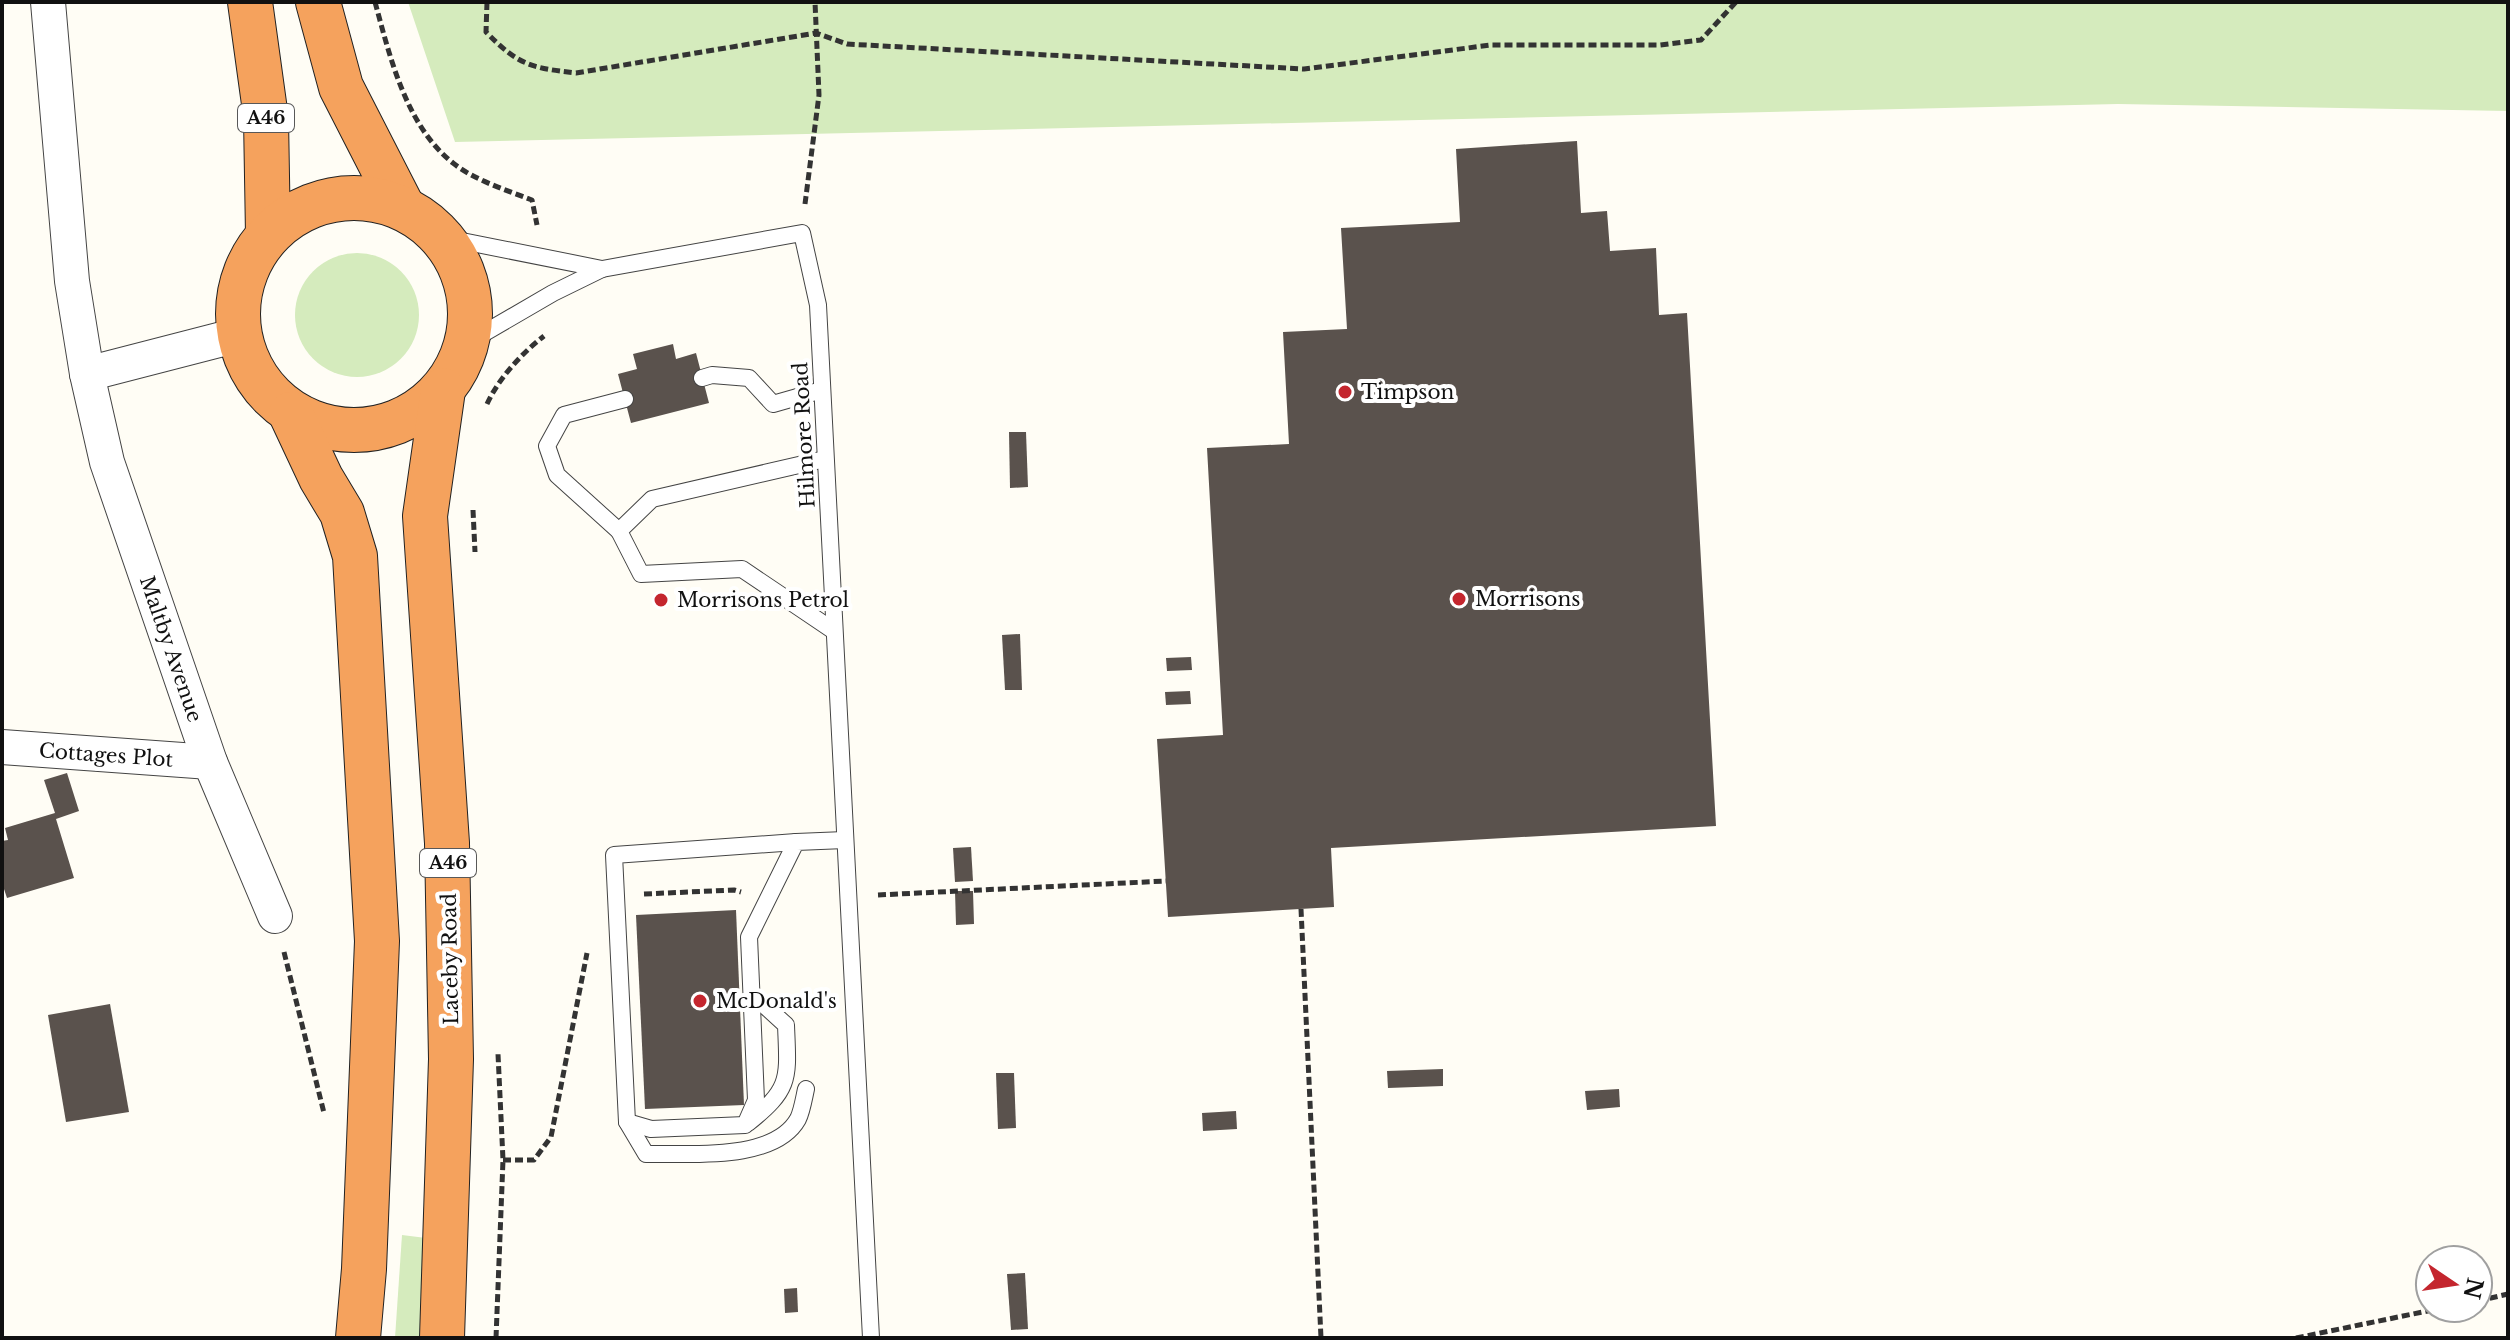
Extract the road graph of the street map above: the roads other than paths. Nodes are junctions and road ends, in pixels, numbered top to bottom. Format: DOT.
graph roads {
  1 [pos="48,2"];
  2 [pos="250,2"];
  3 [pos="318,2"];
  4 [pos="403,208"];
  5 [pos="268,235"];
  6 [pos="442,237"];
  7 [pos="602,269"];
  8 [pos="238,335"];
  9 [pos="467,343"];
  10 [pos="87,374"];
  11 [pos="702,378"];
  12 [pos="443,390"];
  13 [pos="822,390"];
  14 [pos="625,399"];
  15 [pos="291,414"];
  16 [pos="825,459"];
  17 [pos="619,531"];
  18 [pos="834,631"];
  19 [pos="2,747"];
  20 [pos="210,762"];
  21 [pos="845,840"];
  22 [pos="796,842"];
  23 [pos="275,916"];
  24 [pos="753,995"];
  25 [pos="806,1089"];
  26 [pos="627,1122"];
  27 [pos="745,1125"];
  28 [pos="358,1338"];
  29 [pos="442,1338"];
  30 [pos="871,1338"];
  1 -- 10 [label="street, Maltby Avenue"];
  2 -- 5 [label="highway, A46"];
  3 -- 4 [label="highway, A46"];
  4 -- 5 [label="highway, A46"];
  4 -- 6 [label="highway, A46"];
  5 -- 8 [label="highway, A46"];
  6 -- 7 [label="lane"];
  6 -- 9 [label="highway, A46"];
  7 -- 9 [label="lane"];
  7 -- 13 [label="lane, Hilmore Road"];
  8 -- 10 [label="street"];
  8 -- 15 [label="highway, A46"];
  9 -- 12 [label="highway, A46"];
  10 -- 20 [label="street, Maltby Avenue"];
  11 -- 13 [label="lane"];
  12 -- 15 [label="highway, A46"];
  12 -- 29 [label="highway, Laceby Road / A46"];
  13 -- 16 [label="lane, Hilmore Road"];
  14 -- 17 [label="lane"];
  15 -- 28 [label="highway, A46"];
  16 -- 17 [label="lane"];
  16 -- 18 [label="lane, Hilmore Road"];
  17 -- 18 [label="lane"];
  18 -- 21 [label="lane, Hilmore Road"];
  19 -- 20 [label="street, Cottages Plot"];
  20 -- 23 [label="street, Maltby Avenue"];
  21 -- 22 [label="lane"];
  21 -- 30 [label="lane, Hilmore Road"];
  22 -- 24 [label="lane"];
  22 -- 26 [label="lane"];
  24 -- 27 [label="lane"];
  24 -- 27 [label="lane"];
  25 -- 26 [label="lane"];
  26 -- 27 [label="lane"];
}
